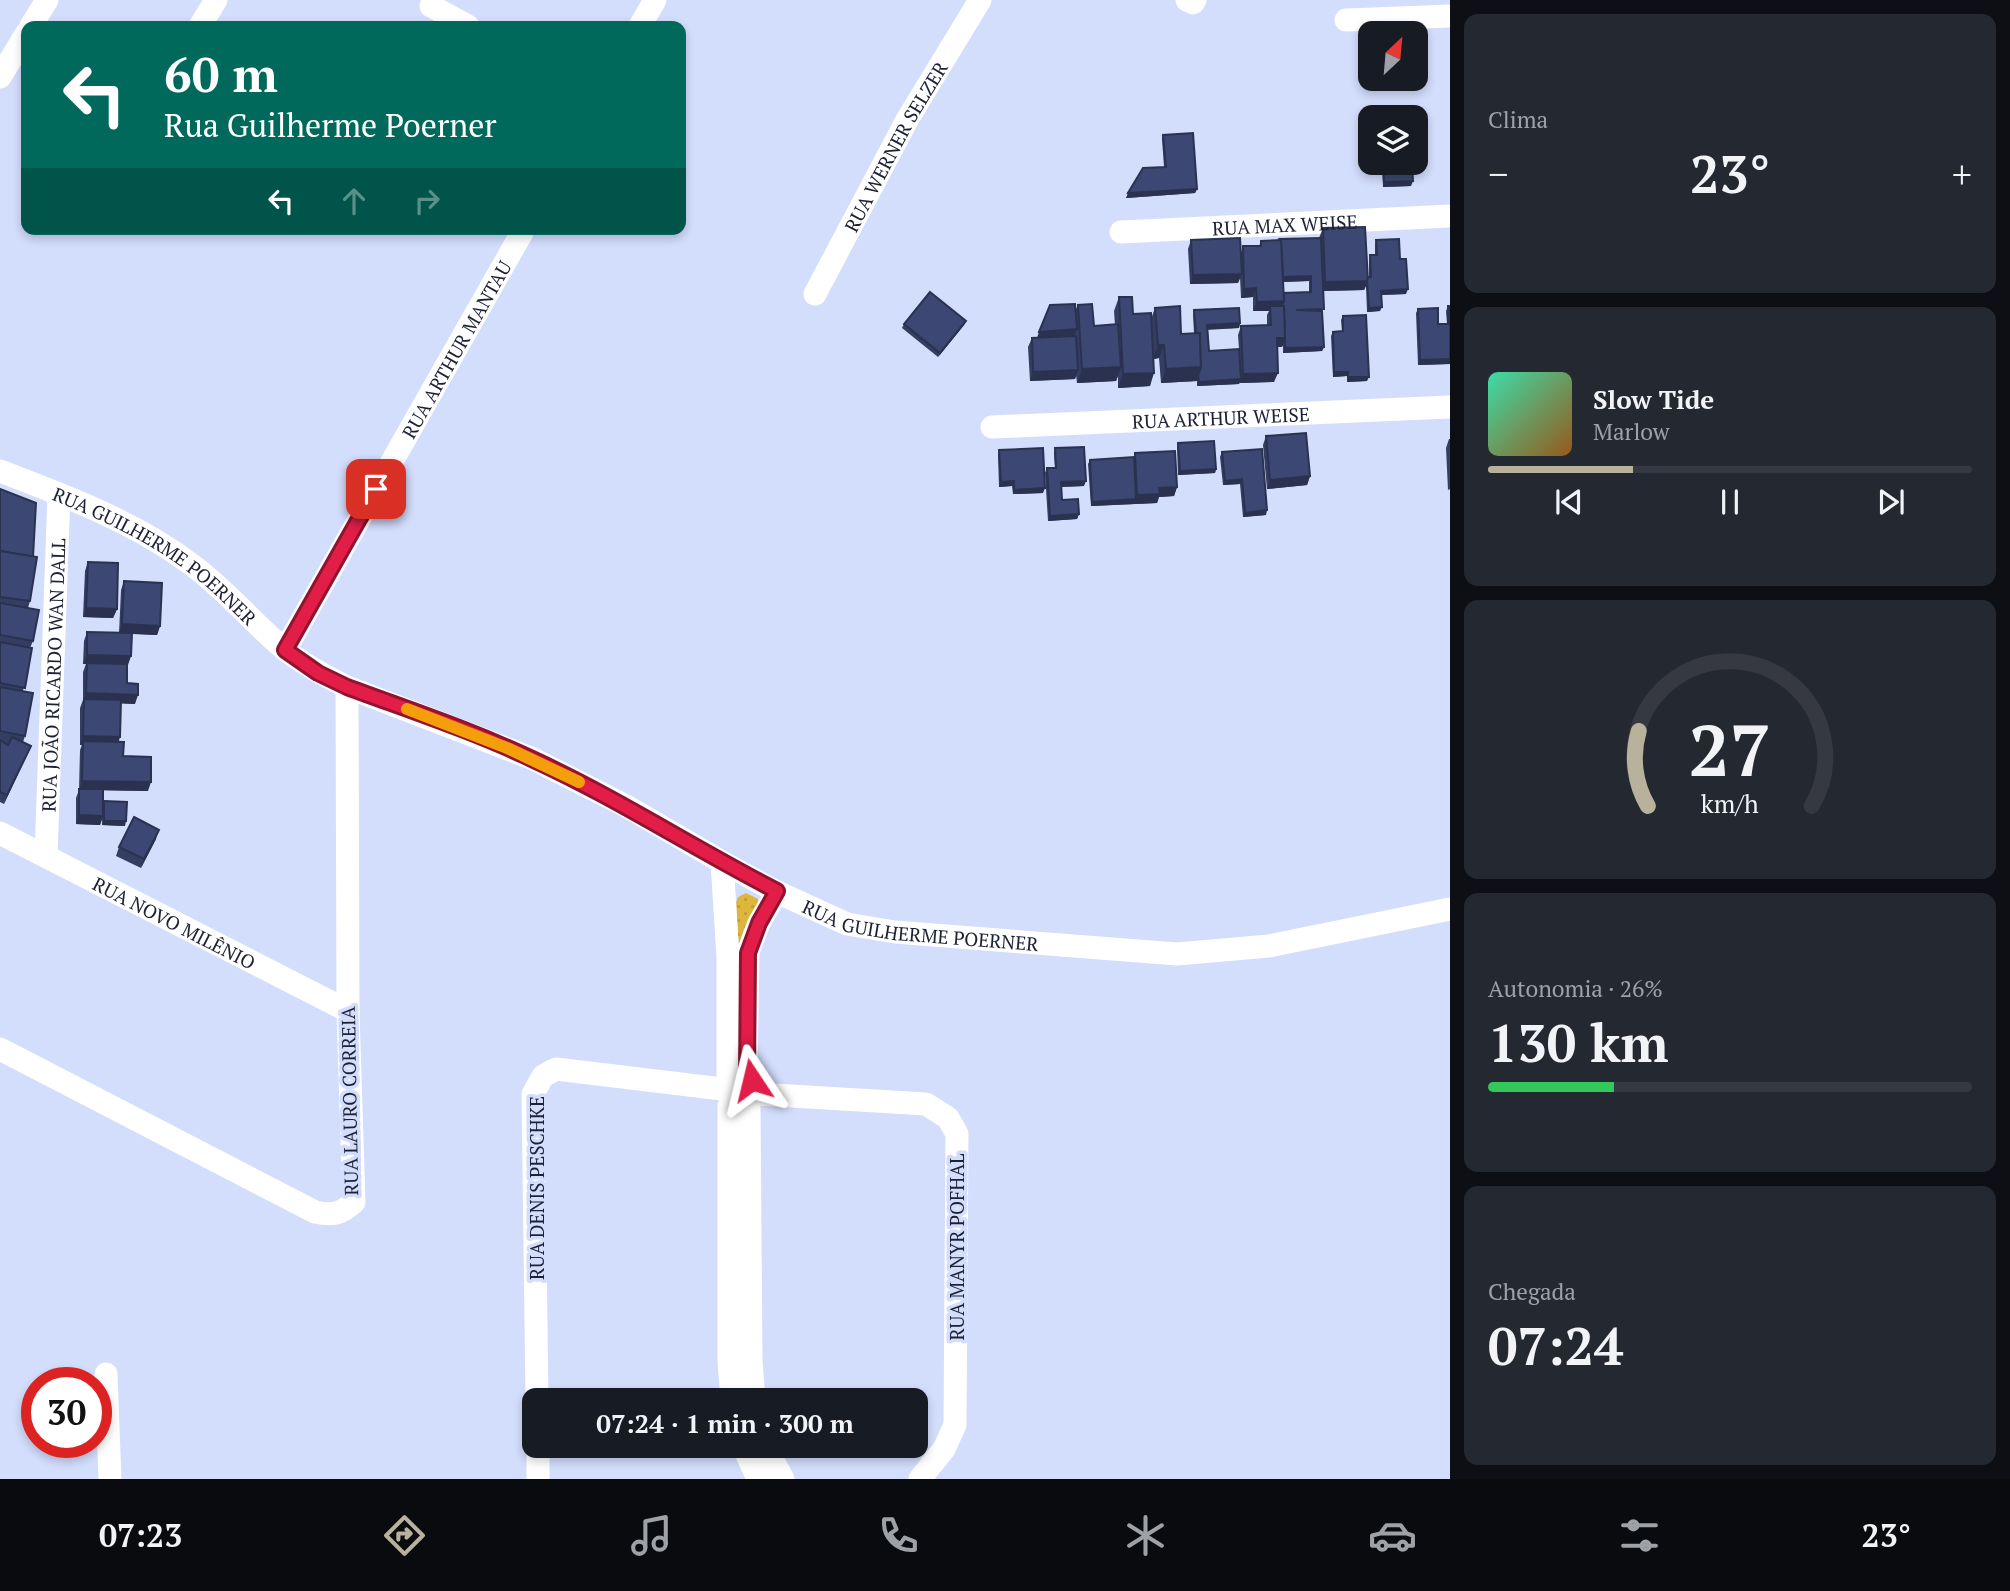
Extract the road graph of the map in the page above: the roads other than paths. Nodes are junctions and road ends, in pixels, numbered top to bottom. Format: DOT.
graph roads {
  1 [pos="47,0"];
  2 [pos="216,0"];
  3 [pos="655,0"];
  4 [pos="980,0"];
  5 [pos="1187,0"];
  6 [pos="1195,0"];
  7 [pos="431,6"];
  8 [pos="1450,16"];
  9 [pos="1346,20"];
  10 [pos="34,21"];
  11 [pos="204,21"];
  12 [pos="459,21"];
  13 [pos="643,21"];
  14 [pos="21,42"];
  15 [pos="0,77"];
  16 [pos="1450,216"];
  17 [pos="1121,232"];
  18 [pos="521,235"];
  19 [pos="815,294"];
  20 [pos="1450,407"];
  21 [pos="992,427"];
  22 [pos="0,471"];
  23 [pos="59,494"];
  24 [pos="285,650"];
  25 [pos="347,687"];
  26 [pos="0,833"];
  27 [pos="46,855"];
  28 [pos="722,862"];
  29 [pos="777,891"];
  30 [pos="1450,909"];
  31 [pos="348,1011"];
  32 [pos="0,1049"];
  33 [pos="738,1091"];
  34 [pos="537,1388"];
  35 [pos="731,1388"];
  36 [pos="753,1388"];
  37 [pos="109,1458"];
  38 [pos="538,1458"];
  39 [pos="748,1458"];
  40 [pos="772,1458"];
  41 [pos="110,1479"];
  42 [pos="538,1479"];
  43 [pos="758,1479"];
  44 [pos="783,1479"];
  45 [pos="919,1479"];
  1 -- 10 [label="street"];
  2 -- 11 [label="street"];
  3 -- 13 [label="street"];
  4 -- 19 [label="street, RUA WERNER SELZER"];
  5 -- 6 [label="street"];
  7 -- 12 [label="street"];
  8 -- 9 [label="street"];
  14 -- 15 [label="street"];
  16 -- 17 [label="street, RUA MAX WEISE"];
  18 -- 24 [label="street, RUA ARTHUR MANTAU"];
  20 -- 21 [label="street, RUA ARTHUR WEISE"];
  22 -- 23 [label="street, RUA GUILHERME POERNER"];
  23 -- 24 [label="street, RUA GUILHERME POERNER"];
  23 -- 27 [label="street, RUA JOÃO RICARDO WAN DALL"];
  24 -- 25 [label="street, RUA GUILHERME POERNER"];
  25 -- 28 [label="street, RUA GUILHERME POERNER"];
  25 -- 31 [label="street, RUA LAURO CORREIA"];
  26 -- 27 [label="street, RUA NOVO MILÊNIO"];
  27 -- 31 [label="street, RUA NOVO MILÊNIO"];
  28 -- 29 [label="street, RUA GUILHERME POERNER"];
  28 -- 33 [label="street"];
  29 -- 30 [label="street, RUA GUILHERME POERNER"];
  29 -- 33 [label="street"];
  31 -- 32 [label="street, RUA LAURO CORREIA"];
  33 -- 34 [label="street, RUA DENIS PESCHKE"];
  33 -- 35 [label="street"];
  33 -- 36 [label="street"];
  33 -- 45 [label="street, RUA MANYR POFHAL"];
  37 -- 41 [label="street"];
  38 -- 42 [label="street"];
  39 -- 43 [label="street"];
  40 -- 44 [label="street"];
}
